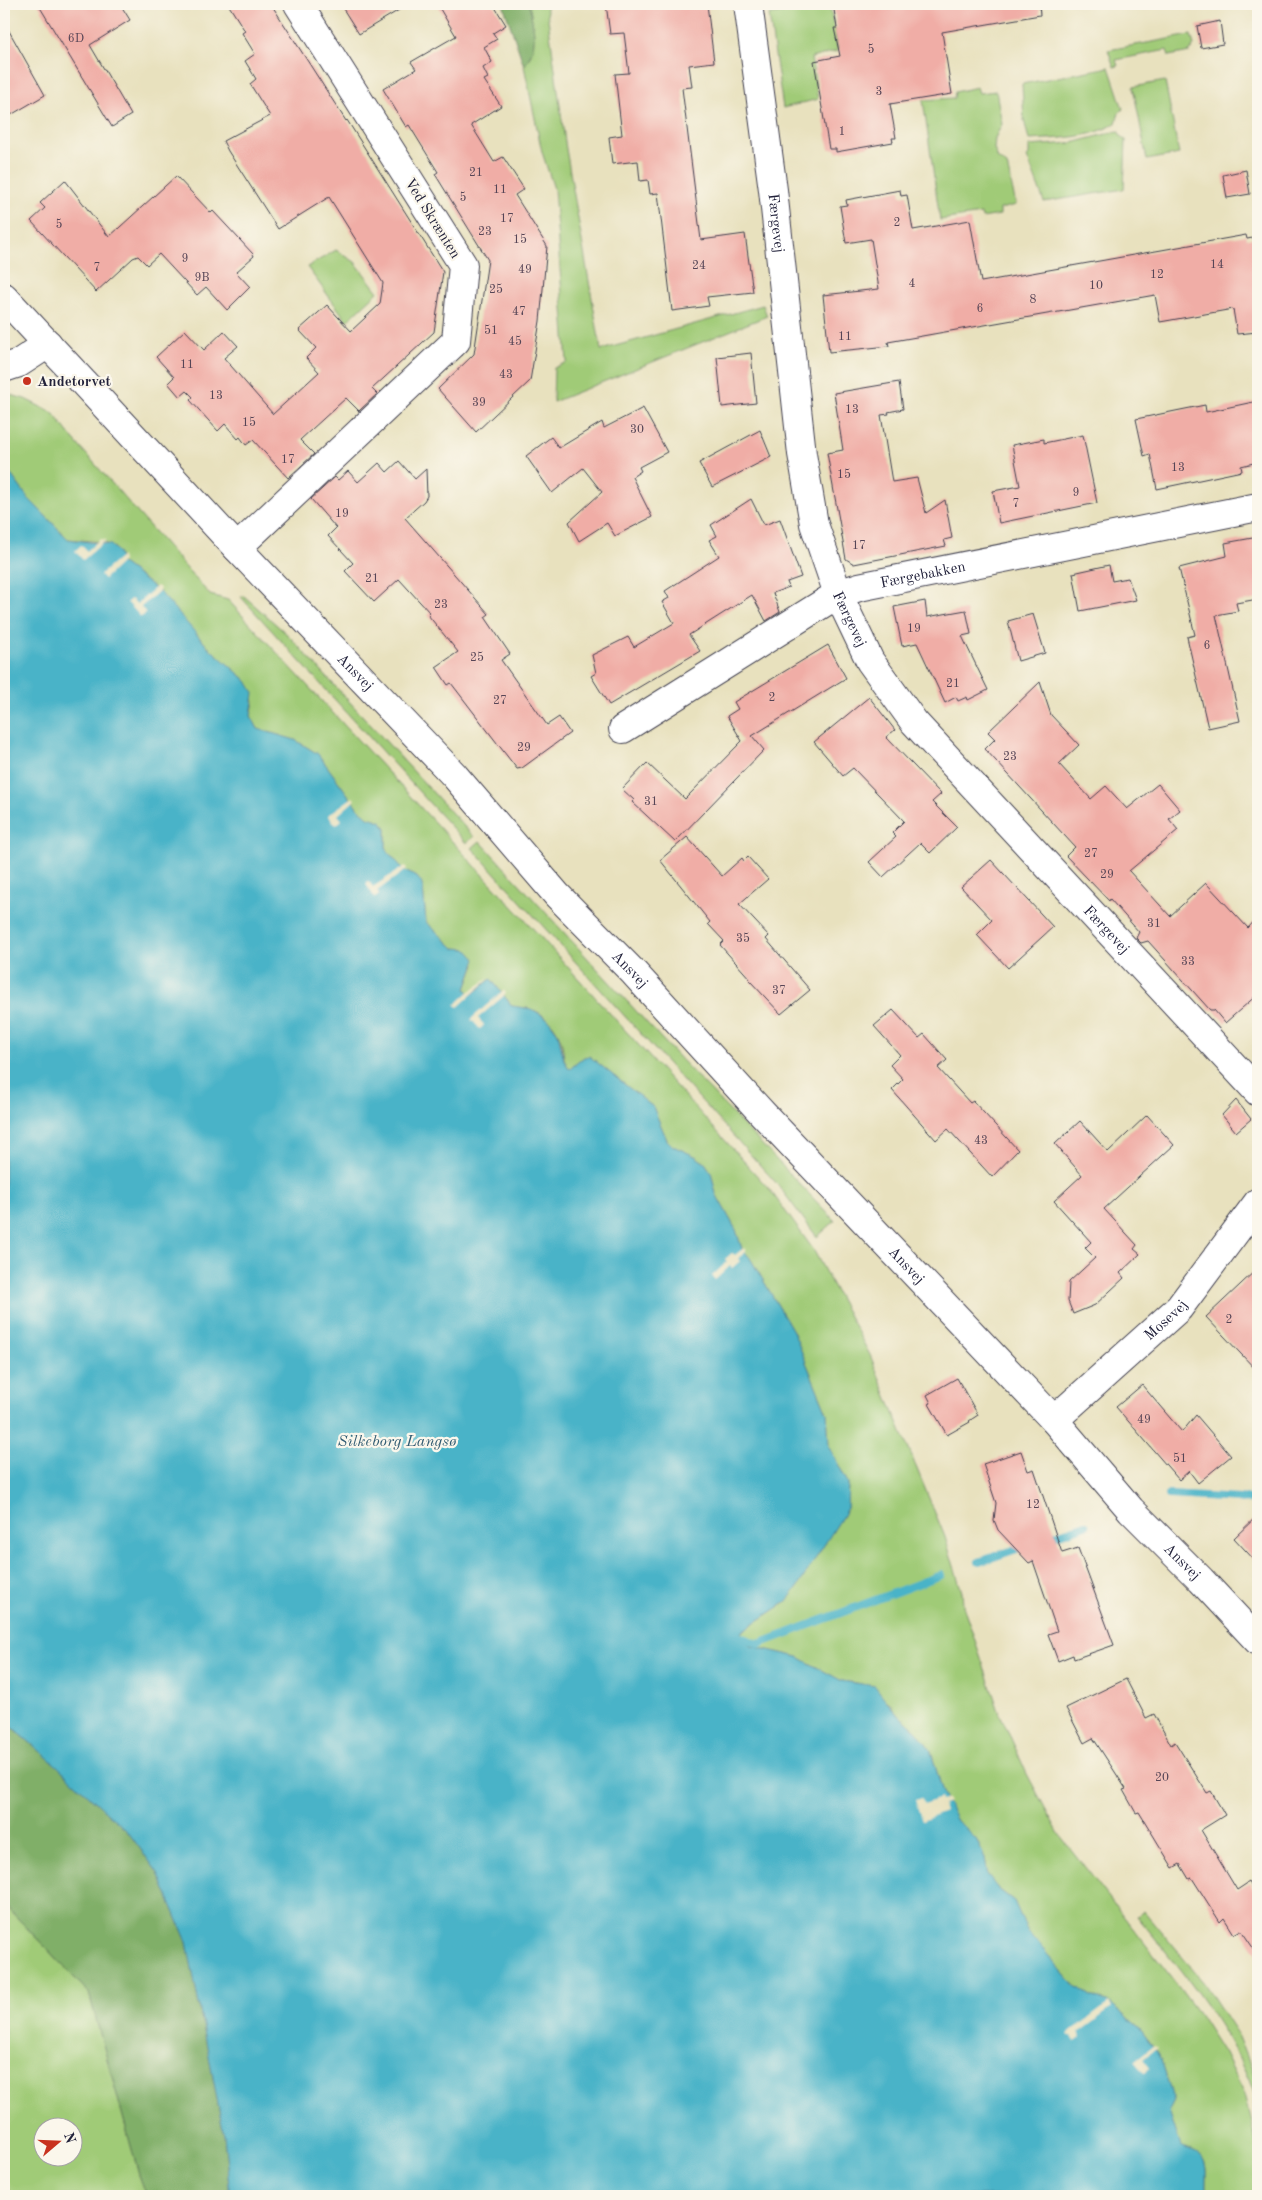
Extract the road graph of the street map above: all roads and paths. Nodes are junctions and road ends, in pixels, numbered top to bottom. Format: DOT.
graph roads {
  1 [pos="298,4"];
  2 [pos="748,4"];
  3 [pos="4,297"];
  4 [pos="48,344"];
  5 [pos="4,368"];
  6 [pos="1258,507"];
  7 [pos="236,548"];
  8 [pos="838,594"];
  9 [pos="623,728"];
  10 [pos="1258,1092"];
  11 [pos="1258,1202"];
  12 [pos="1054,1420"];
  13 [pos="1258,1641"];
  1 -- 7 [label="street, Ved Skrænten"];
  2 -- 8 [label="street, Færgevej"];
  3 -- 4 [label="street, Ansvej"];
  4 -- 5 [label="street"];
  4 -- 7 [label="street, Ansvej"];
  6 -- 8 [label="street, Færgebakken"];
  7 -- 12 [label="street, Ansvej"];
  8 -- 9 [label="street, Færgebakken"];
  8 -- 10 [label="street, Færgevej"];
  11 -- 12 [label="street, Mosevej"];
  12 -- 13 [label="street, Ansvej"];
}
